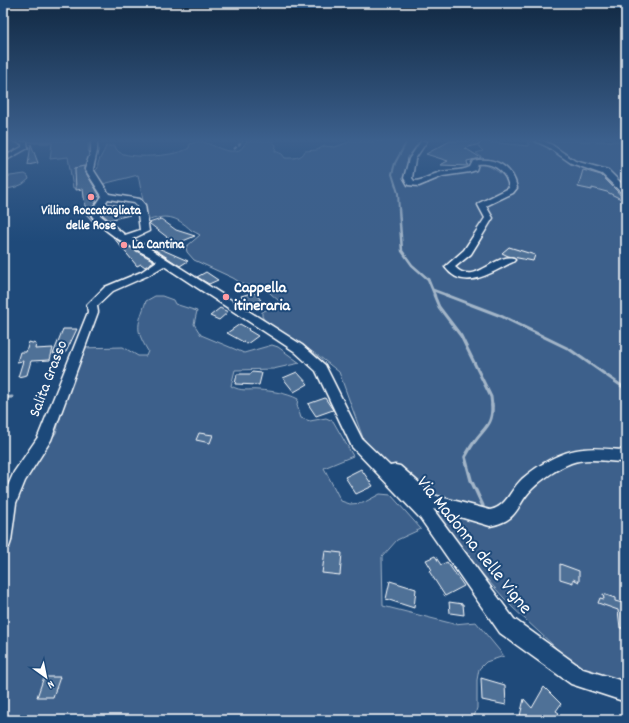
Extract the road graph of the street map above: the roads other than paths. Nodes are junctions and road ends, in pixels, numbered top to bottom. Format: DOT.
graph roads {
  1 [pos="93,175"];
  2 [pos="409,175"];
  3 [pos="441,175"];
  4 [pos="509,175"];
  5 [pos="608,175"];
  6 [pos="626,192"];
  7 [pos="106,196"];
  8 [pos="123,239"];
  9 [pos="510,260"];
  10 [pos="163,262"];
  11 [pos="626,456"];
  12 [pos="377,464"];
  13 [pos="3,541"];
  14 [pos="626,692"];
  1 -- 7 [label="street"];
  2 -- 3 [label="street"];
  4 -- 9 [label="street"];
  5 -- 6 [label="street"];
  7 -- 8 [label="street, Via Madonna delle Vigne"];
  7 -- 8 [label="street"];
  8 -- 10 [label="street, Via Madonna delle Vigne"];
  10 -- 12 [label="street, Via Madonna delle Vigne"];
  10 -- 13 [label="street, Salita Grasso"];
  11 -- 12 [label="street, Via Madonna delle Vigne"];
  12 -- 14 [label="street, Via Madonna delle Vigne"];
}
